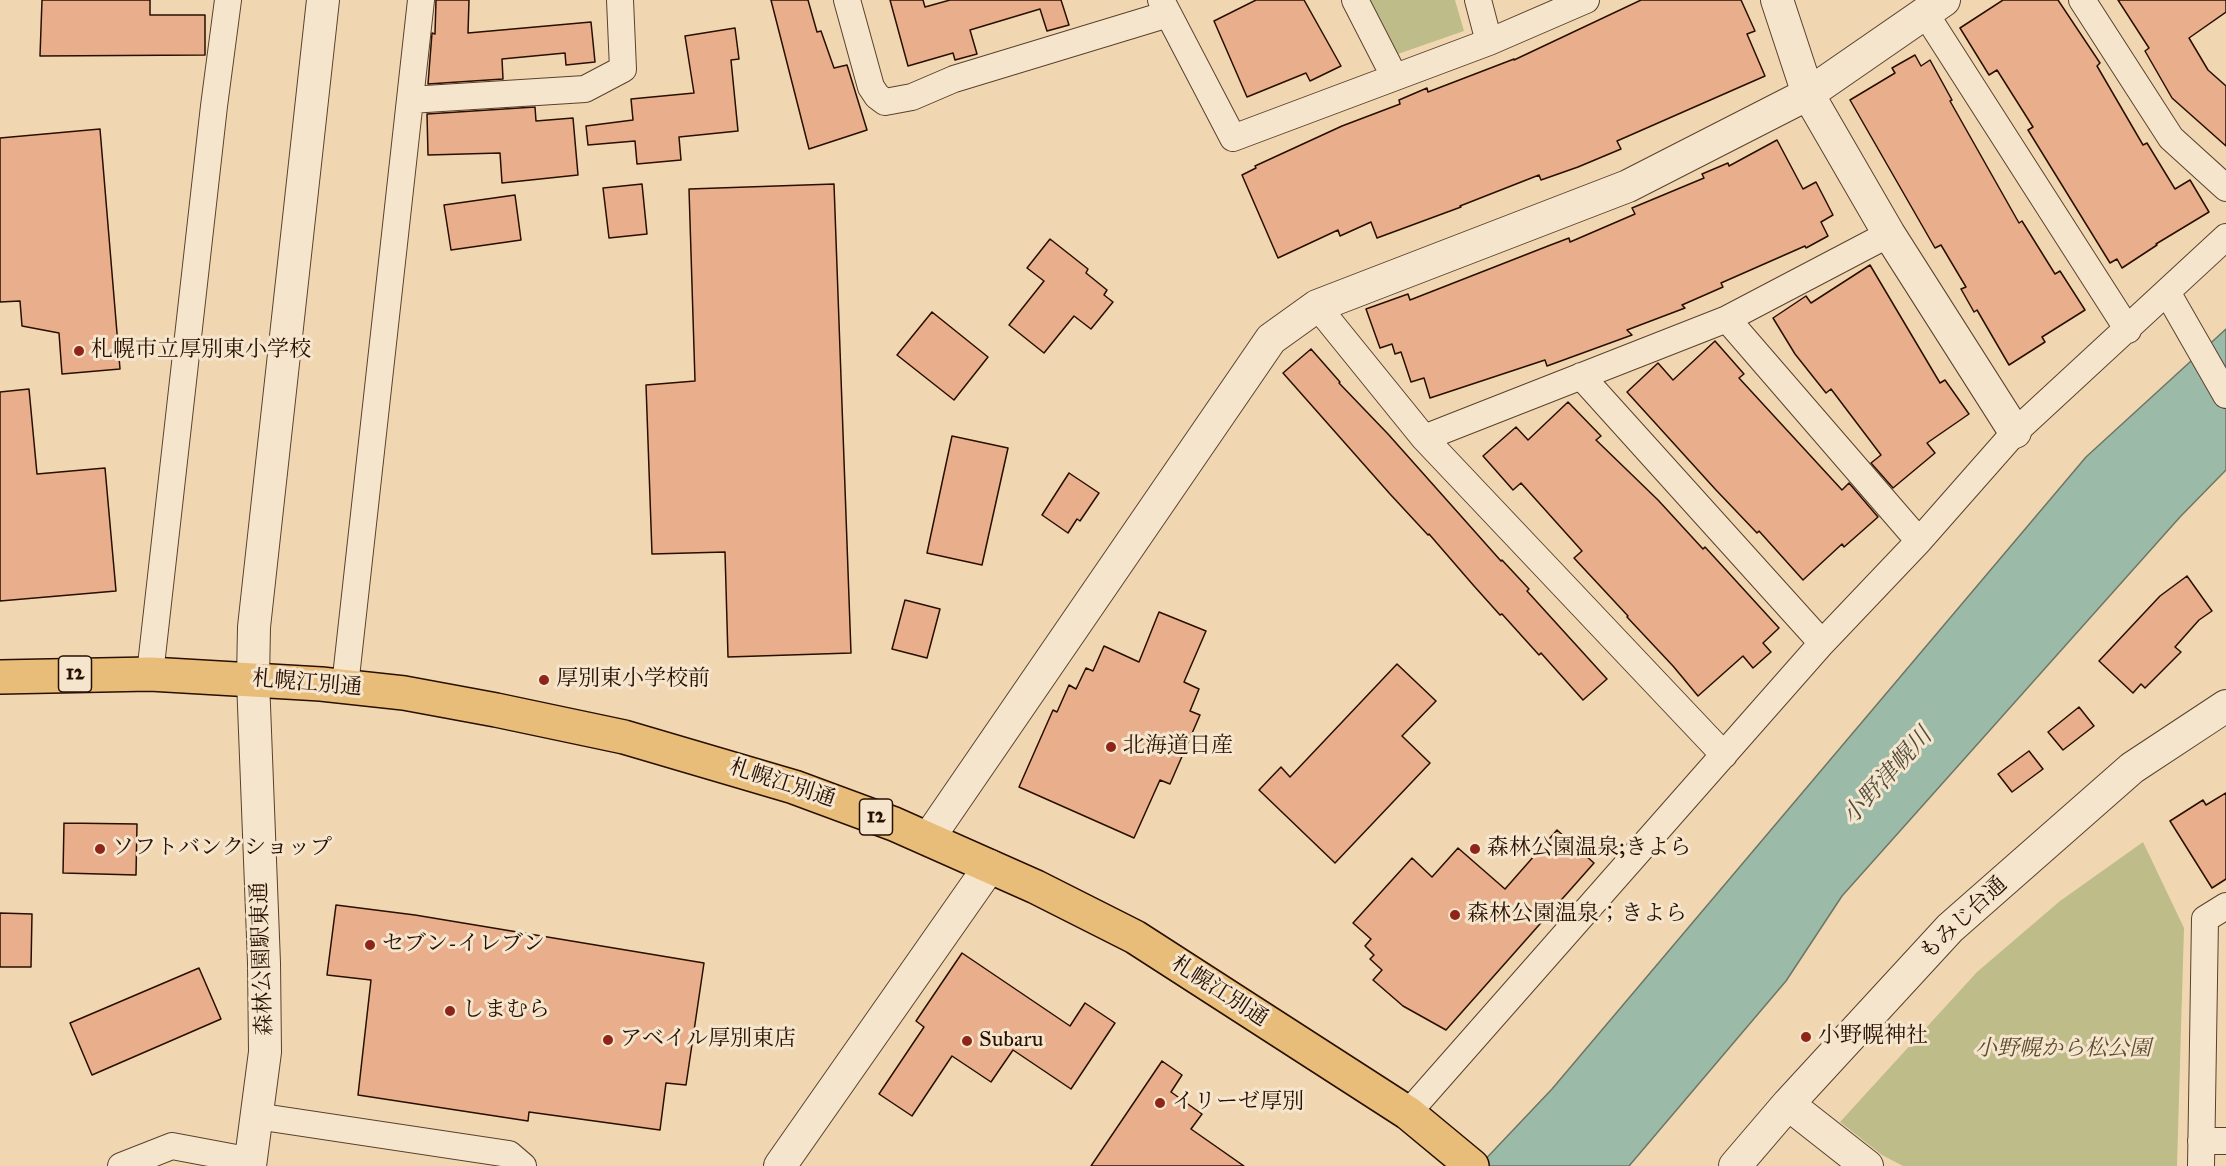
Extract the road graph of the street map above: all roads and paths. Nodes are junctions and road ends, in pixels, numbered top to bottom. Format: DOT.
graph roads {
  1 [pos="228,0"];
  2 [pos="323,0"];
  3 [pos="421,0"];
  4 [pos="620,0"];
  5 [pos="847,0"];
  6 [pos="1354,0"];
  7 [pos="1478,0"];
  8 [pos="1586,0"];
  9 [pos="1778,0"];
  10 [pos="2082,0"];
  11 [pos="1935,6"];
  12 [pos="1165,7"];
  13 [pos="1489,42"];
  14 [pos="1394,76"];
  15 [pos="1808,94"];
  16 [pos="410,100"];
  17 [pos="2226,188"];
  18 [pos="1889,234"];
  19 [pos="2226,237"];
  20 [pos="2167,292"];
  21 [pos="1317,306"];
  22 [pos="1727,319"];
  23 [pos="2128,330"];
  24 [pos="1581,376"];
  25 [pos="2226,395"];
  26 [pos="2015,432"];
  27 [pos="1424,438"];
  28 [pos="1919,541"];
  29 [pos="1822,643"];
  30 [pos="150,674"];
  31 [pos="0,677"];
  32 [pos="253,680"];
  33 [pos="345,686"];
  34 [pos="2226,706"];
  35 [pos="1724,755"];
  36 [pos="928,839"];
  37 [pos="990,866"];
  38 [pos="2226,906"];
  39 [pos="1788,1104"];
  40 [pos="256,1116"];
  41 [pos="1420,1123"];
  42 [pos="2226,1141"];
  43 [pos="2201,1154"];
  44 [pos="251,1163"];
  45 [pos="121,1166"];
  46 [pos="523,1166"];
  47 [pos="780,1166"];
  48 [pos="1472,1166"];
  49 [pos="1734,1166"];
  50 [pos="1867,1166"];
  1 -- 30 [label="street"];
  2 -- 32 [label="street, 森林公園駅東通"];
  3 -- 16 [label="street"];
  4 -- 16 [label="street"];
  5 -- 12 [label="street"];
  6 -- 14 [label="street"];
  7 -- 13 [label="street"];
  8 -- 13 [label="street"];
  9 -- 15 [label="street"];
  10 -- 17 [label="street"];
  11 -- 15 [label="street"];
  11 -- 23 [label="street"];
  12 -- 14 [label="street"];
  13 -- 14 [label="street"];
  15 -- 18 [label="street"];
  15 -- 21 [label="street"];
  16 -- 33 [label="street"];
  18 -- 22 [label="street"];
  18 -- 26 [label="street"];
  19 -- 20 [label="street"];
  20 -- 23 [label="street"];
  20 -- 25 [label="street"];
  21 -- 27 [label="street"];
  21 -- 36 [label="street"];
  22 -- 24 [label="street"];
  22 -- 28 [label="street"];
  23 -- 26 [label="street"];
  24 -- 27 [label="street"];
  24 -- 29 [label="street"];
  26 -- 28 [label="street"];
  27 -- 35 [label="street"];
  28 -- 29 [label="street"];
  29 -- 35 [label="street"];
  30 -- 31 [label="highway, 札幌江別通 / 12"];
  30 -- 32 [label="highway, 札幌江別通 / 12"];
  32 -- 33 [label="highway, 札幌江別通 / 12"];
  32 -- 40 [label="street, 森林公園駅東通"];
  33 -- 36 [label="highway, 札幌江別通 / 12"];
  34 -- 39 [label="street, もみじ台通"];
  35 -- 41 [label="street"];
  36 -- 37 [label="highway, 札幌江別通 / 12"];
  37 -- 41 [label="highway, 札幌江別通 / 12"];
  37 -- 47 [label="street"];
  38 -- 43 [label="street"];
  39 -- 49 [label="street, もみじ台通"];
  39 -- 50 [label="street"];
  40 -- 44 [label="street, 森林公園駅東通"];
  40 -- 46 [label="street"];
  41 -- 48 [label="highway, 札幌江別通 / 12"];
  42 -- 43 [label="street"];
  44 -- 45 [label="street"];
}
